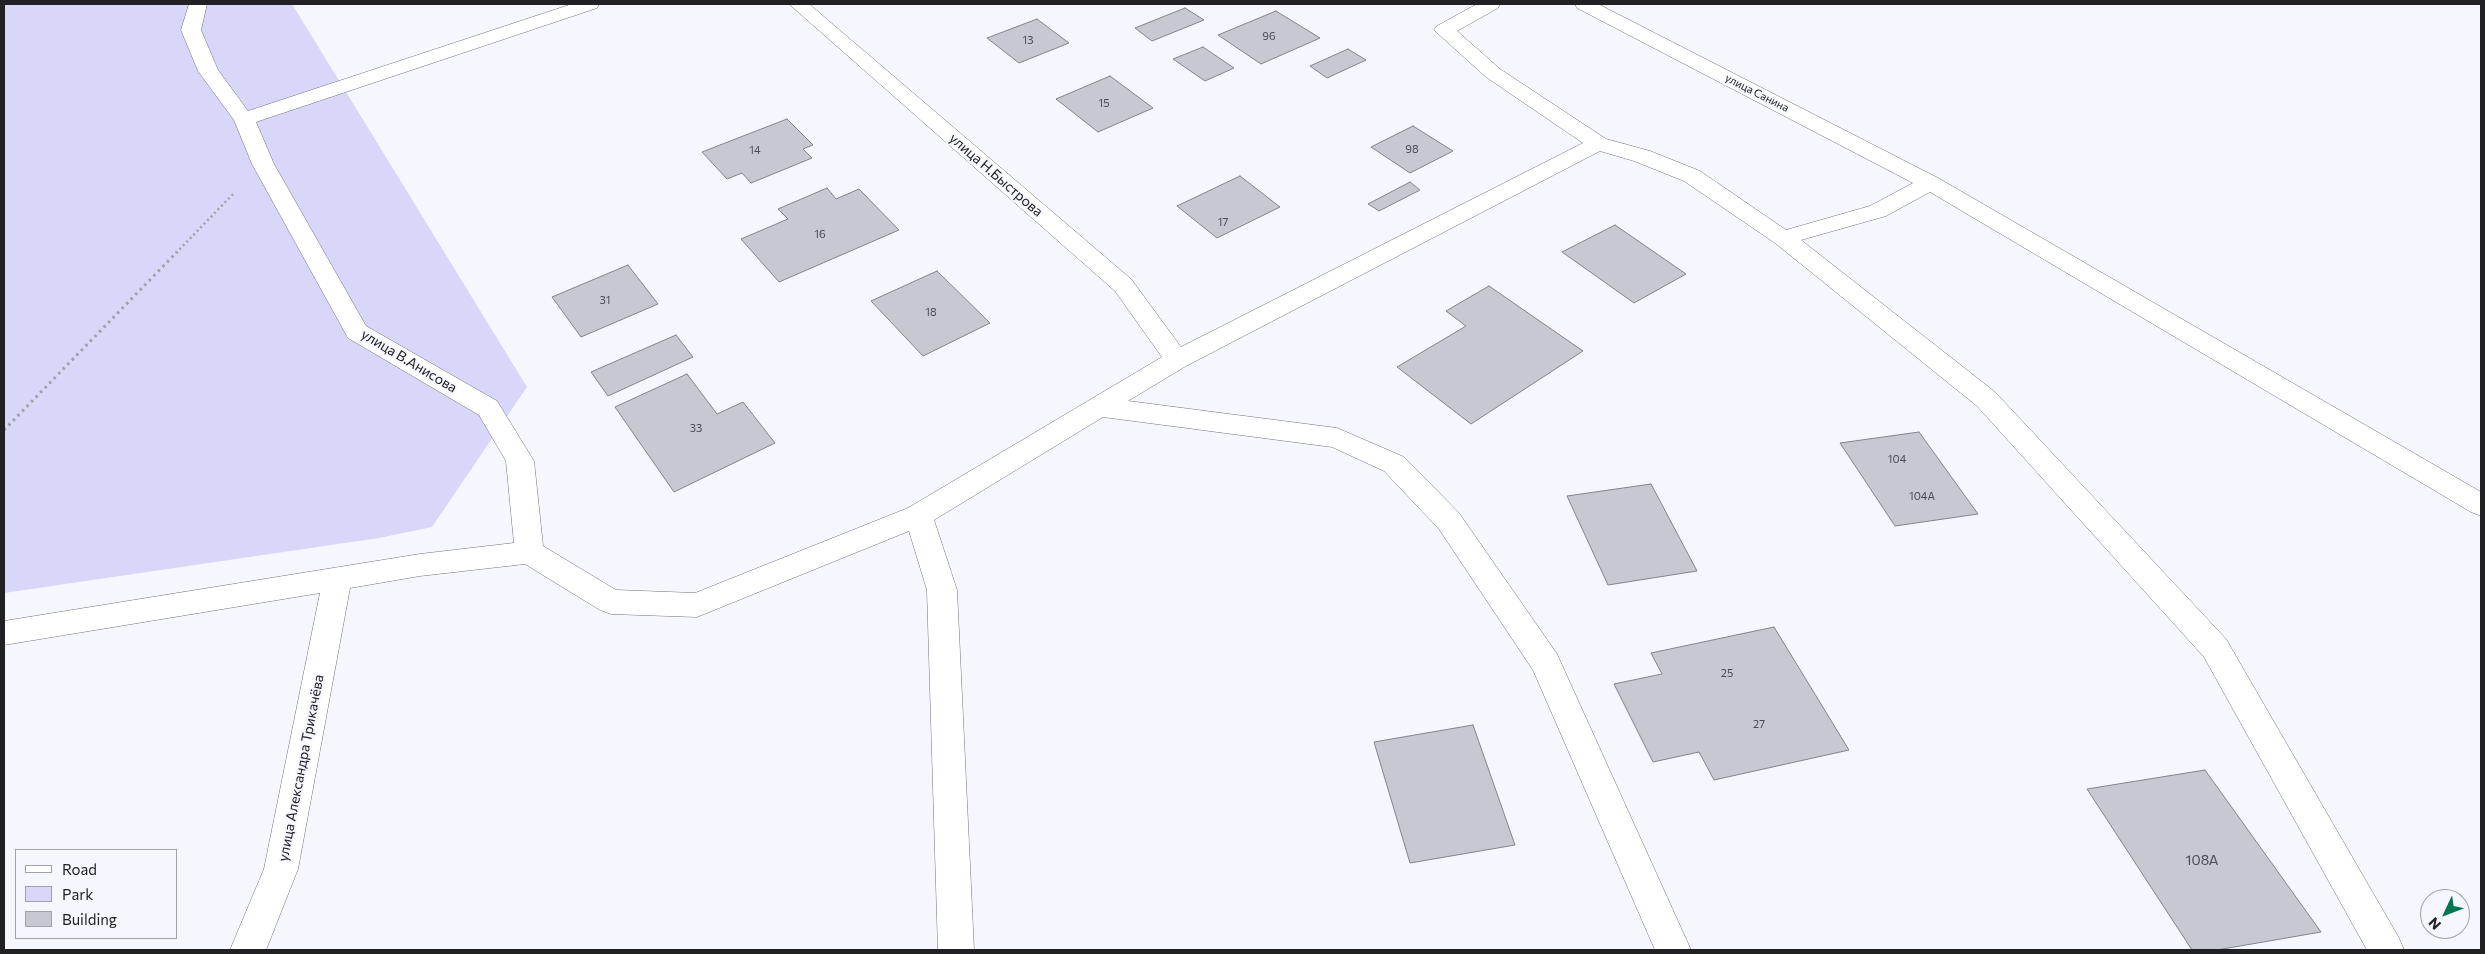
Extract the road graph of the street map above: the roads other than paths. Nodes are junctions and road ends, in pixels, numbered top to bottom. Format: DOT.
graph roads {
  1 [pos="198,4"];
  2 [pos="590,4"];
  3 [pos="798,4"];
  4 [pos="1491,4"];
  5 [pos="1584,4"];
  6 [pos="244,119"];
  7 [pos="1598,144"];
  8 [pos="1930,183"];
  9 [pos="1783,238"];
  10 [pos="1177,360"];
  11 [pos="1100,407"];
  12 [pos="2481,506"];
  13 [pos="918,516"];
  14 [pos="529,552"];
  15 [pos="337,580"];
  16 [pos="4,633"];
  17 [pos="248,950"];
  18 [pos="956,950"];
  19 [pos="1673,950"];
  20 [pos="2386,950"];
  1 -- 6 [label="street, улица В.Анисова"];
  2 -- 6 [label="street"];
  3 -- 10 [label="street, улица Н.Быстрова"];
  4 -- 7 [label="street"];
  5 -- 8 [label="street, улица Санина"];
  6 -- 14 [label="street, улица В.Анисова"];
  7 -- 9 [label="street"];
  7 -- 10 [label="street"];
  8 -- 9 [label="street"];
  8 -- 12 [label="street, улица Санина"];
  9 -- 20 [label="street"];
  10 -- 11 [label="street"];
  11 -- 13 [label="street"];
  11 -- 19 [label="street"];
  13 -- 14 [label="street"];
  13 -- 18 [label="street"];
  14 -- 15 [label="street"];
  15 -- 16 [label="street"];
  15 -- 17 [label="street, улица Александра Трикачёва"];
}
